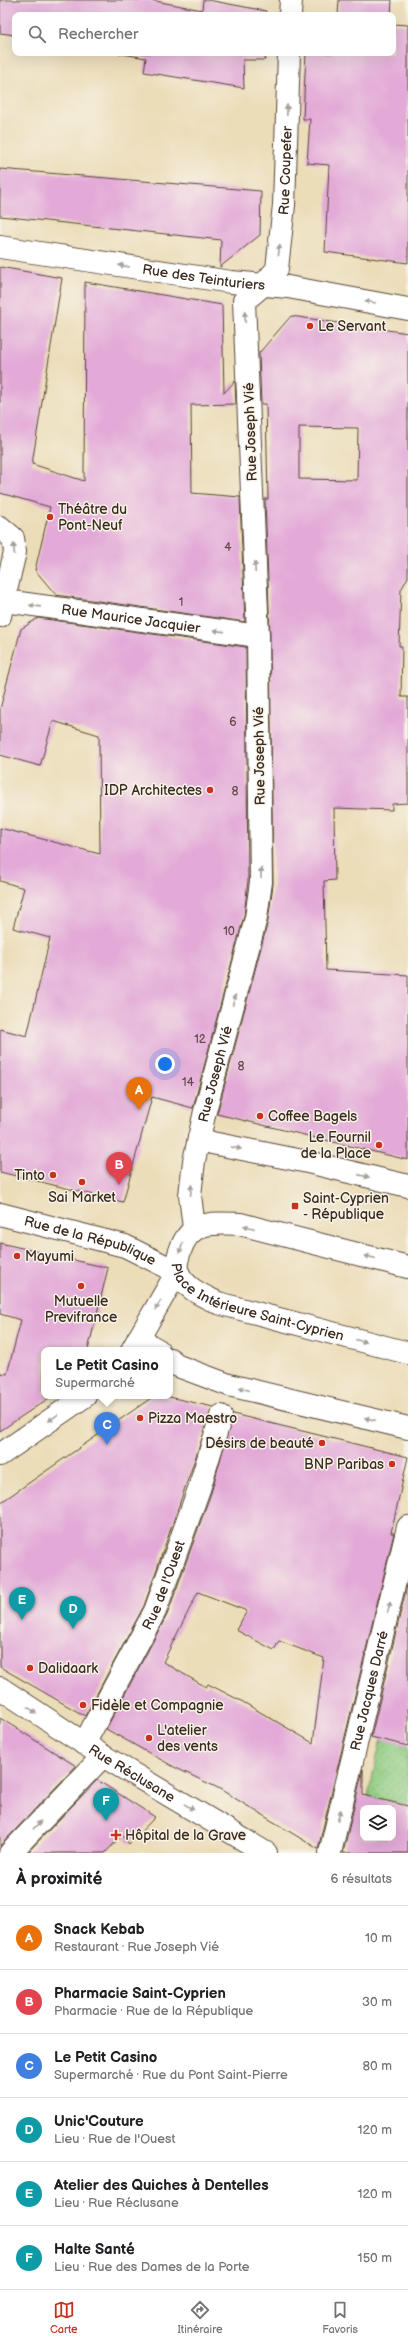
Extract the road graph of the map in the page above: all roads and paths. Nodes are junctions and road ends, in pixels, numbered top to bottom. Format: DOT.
graph roads {
  1 [pos="291,0"];
  2 [pos="290,12"];
  3 [pos="289,56"];
  4 [pos="0,247"];
  5 [pos="264,284"];
  6 [pos="408,309"];
  7 [pos="0,527"];
  8 [pos="2,609"];
  9 [pos="258,636"];
  10 [pos="199,1138"];
  11 [pos="408,1186"];
  12 [pos="0,1214"];
  13 [pos="194,1228"];
  14 [pos="408,1267"];
  15 [pos="177,1272"];
  16 [pos="135,1344"];
  17 [pos="146,1347"];
  18 [pos="408,1353"];
  19 [pos="173,1362"];
  20 [pos="81,1399"];
  21 [pos="221,1416"];
  22 [pos="408,1428"];
  23 [pos="0,1455"];
  24 [pos="408,1527"];
  25 [pos="0,1688"];
  26 [pos="84,1744"];
  27 [pos="103,1756"];
  28 [pos="10,1853"];
  29 [pos="266,1853"];
  30 [pos="330,1853"];
  1 -- 2 [label="street"];
  5 -- 3 [label="street, Rue Coupefer, one-way"];
  5 -- 4 [label="street, Rue des Teinturiers, one-way"];
  6 -- 5 [label="street, Rue des Teinturiers, one-way"];
  9 -- 5 [label="street, Rue Joseph Vié, one-way"];
  8 -- 7 [label="street, one-way"];
  9 -- 8 [label="street, Rue Maurice Jacquier, one-way"];
  10 -- 9 [label="street, Rue Joseph Vié, one-way"];
  10 -- 11 [label="street, one-way"];
  13 -- 10 [label="street, Rue Joseph Vié, one-way"];
  12 -- 15 [label="street, Rue de la République"];
  14 -- 13 [label="street, one-way"];
  13 -- 15 [label="street, Place Intérieure Saint-Cyprien, one-way"];
  15 -- 16 [label="street, one-way"];
  15 -- 18 [label="street, Place Intérieure Saint-Cyprien, one-way"];
  16 -- 17 [label="street"];
  22 -- 19 [label="street, one-way"];
  20 -- 23 [label="street, one-way"];
  21 -- 26 [label="street, Rue de l'Ouest"];
  30 -- 24 [label="street, Rue Jacques Darré, one-way"];
  25 -- 26 [label="street, Rue Réclusane, one-way"];
  26 -- 27 [label="street, Rue Réclusane"];
  28 -- 27 [label="street, one-way"];
  27 -- 29 [label="street, Rue Réclusane, one-way"];
}
